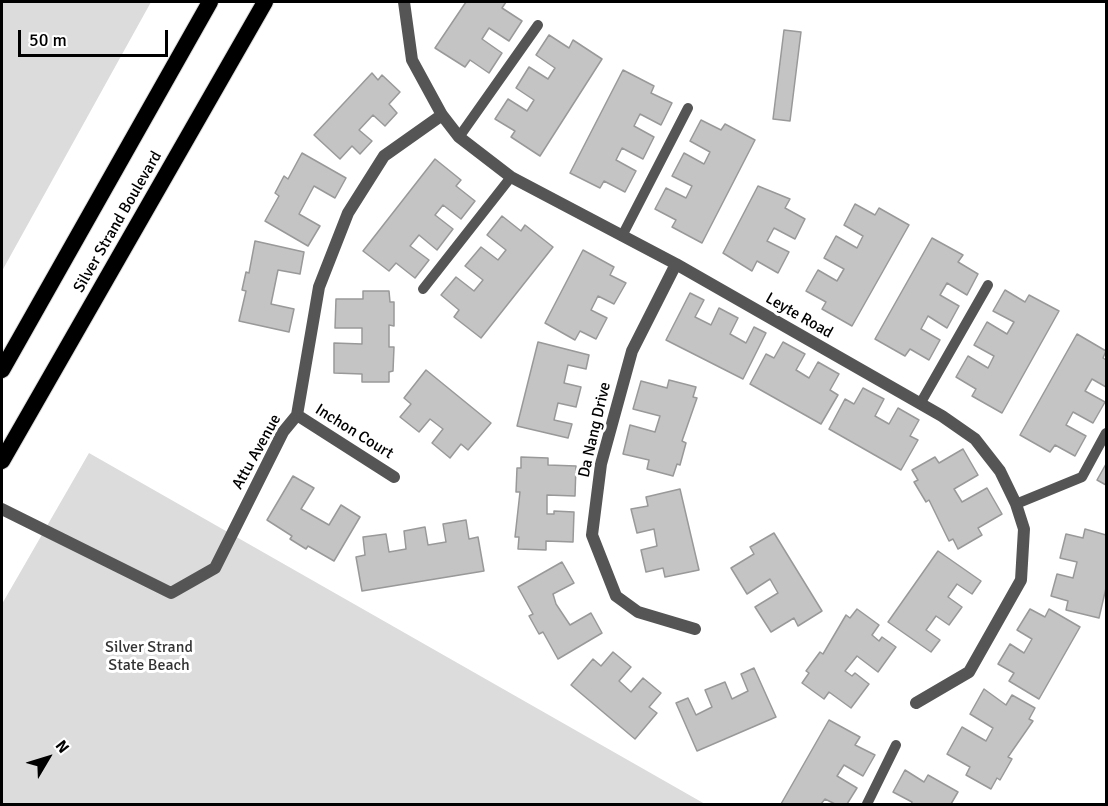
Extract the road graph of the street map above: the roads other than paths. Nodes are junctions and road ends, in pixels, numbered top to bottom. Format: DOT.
graph roads {
  1 [pos="210,2"];
  2 [pos="265,2"];
  3 [pos="404,2"];
  4 [pos="538,25"];
  5 [pos="688,108"];
  6 [pos="442,115"];
  7 [pos="459,137"];
  8 [pos="511,177"];
  9 [pos="622,236"];
  10 [pos="676,264"];
  11 [pos="988,285"];
  12 [pos="423,289"];
  13 [pos="2,370"];
  14 [pos="920,404"];
  15 [pos="297,415"];
  16 [pos="1107,433"];
  17 [pos="2,461"];
  18 [pos="394,477"];
  19 [pos="1016,504"];
  20 [pos="2,509"];
  21 [pos="695,629"];
  22 [pos="916,703"];
  23 [pos="896,745"];
  24 [pos="867,804"];
  1 -- 13 [label="highway, Silver Strand Boulevard"];
  2 -- 17 [label="highway, Silver Strand Boulevard"];
  3 -- 6 [label="street, Leyte Road"];
  4 -- 7 [label="lane"];
  5 -- 9 [label="lane"];
  6 -- 7 [label="street, Leyte Road"];
  6 -- 15 [label="street, Attu Avenue"];
  7 -- 8 [label="street, Leyte Road"];
  8 -- 9 [label="street, Leyte Road"];
  8 -- 12 [label="lane"];
  9 -- 10 [label="street, Leyte Road"];
  10 -- 14 [label="street, Leyte Road"];
  10 -- 21 [label="street, Da Nang Drive"];
  11 -- 14 [label="lane"];
  14 -- 19 [label="street, Leyte Road"];
  15 -- 18 [label="street, Inchon Court"];
  15 -- 20 [label="street, Attu Avenue"];
  16 -- 19 [label="lane"];
  19 -- 22 [label="street, Leyte Road"];
  23 -- 24 [label="lane"];
}
